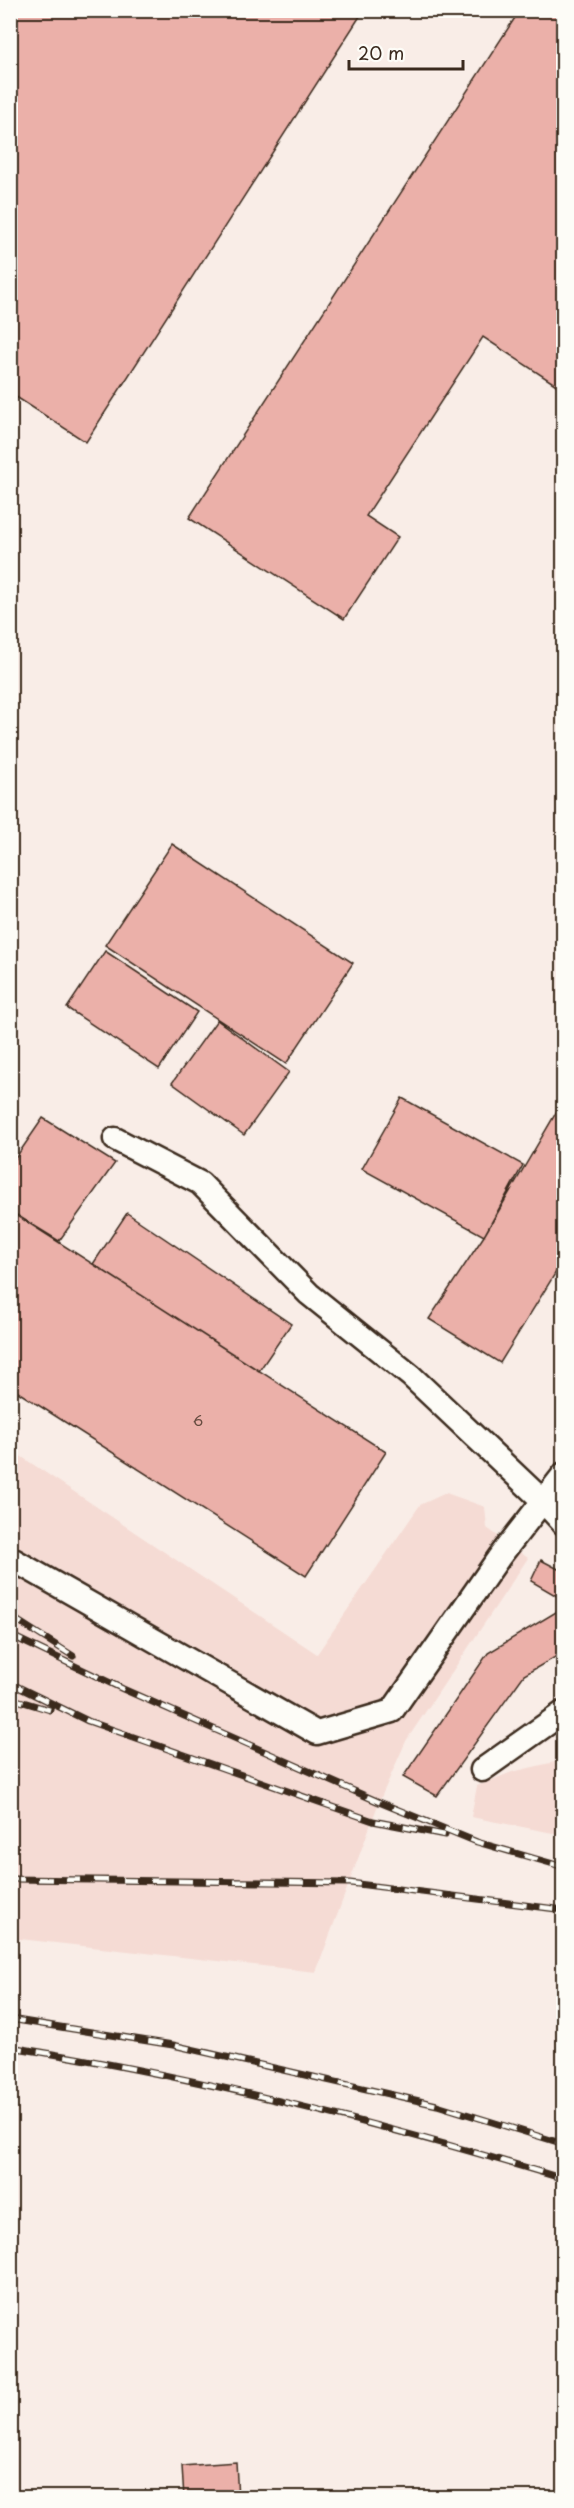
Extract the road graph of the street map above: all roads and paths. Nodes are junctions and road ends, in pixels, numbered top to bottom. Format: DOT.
graph roads {
  1 [pos="115,1139"];
  2 [pos="564,1474"];
  3 [pos="542,1500"];
  4 [pos="564,1524"];
  5 [pos="10,1558"];
  6 [pos="564,1712"];
  7 [pos="482,1770"];
  1 -- 3 [label="lane"];
  2 -- 3 [label="lane"];
  3 -- 4 [label="lane"];
  3 -- 5 [label="lane"];
  6 -- 7 [label="lane"];
}
